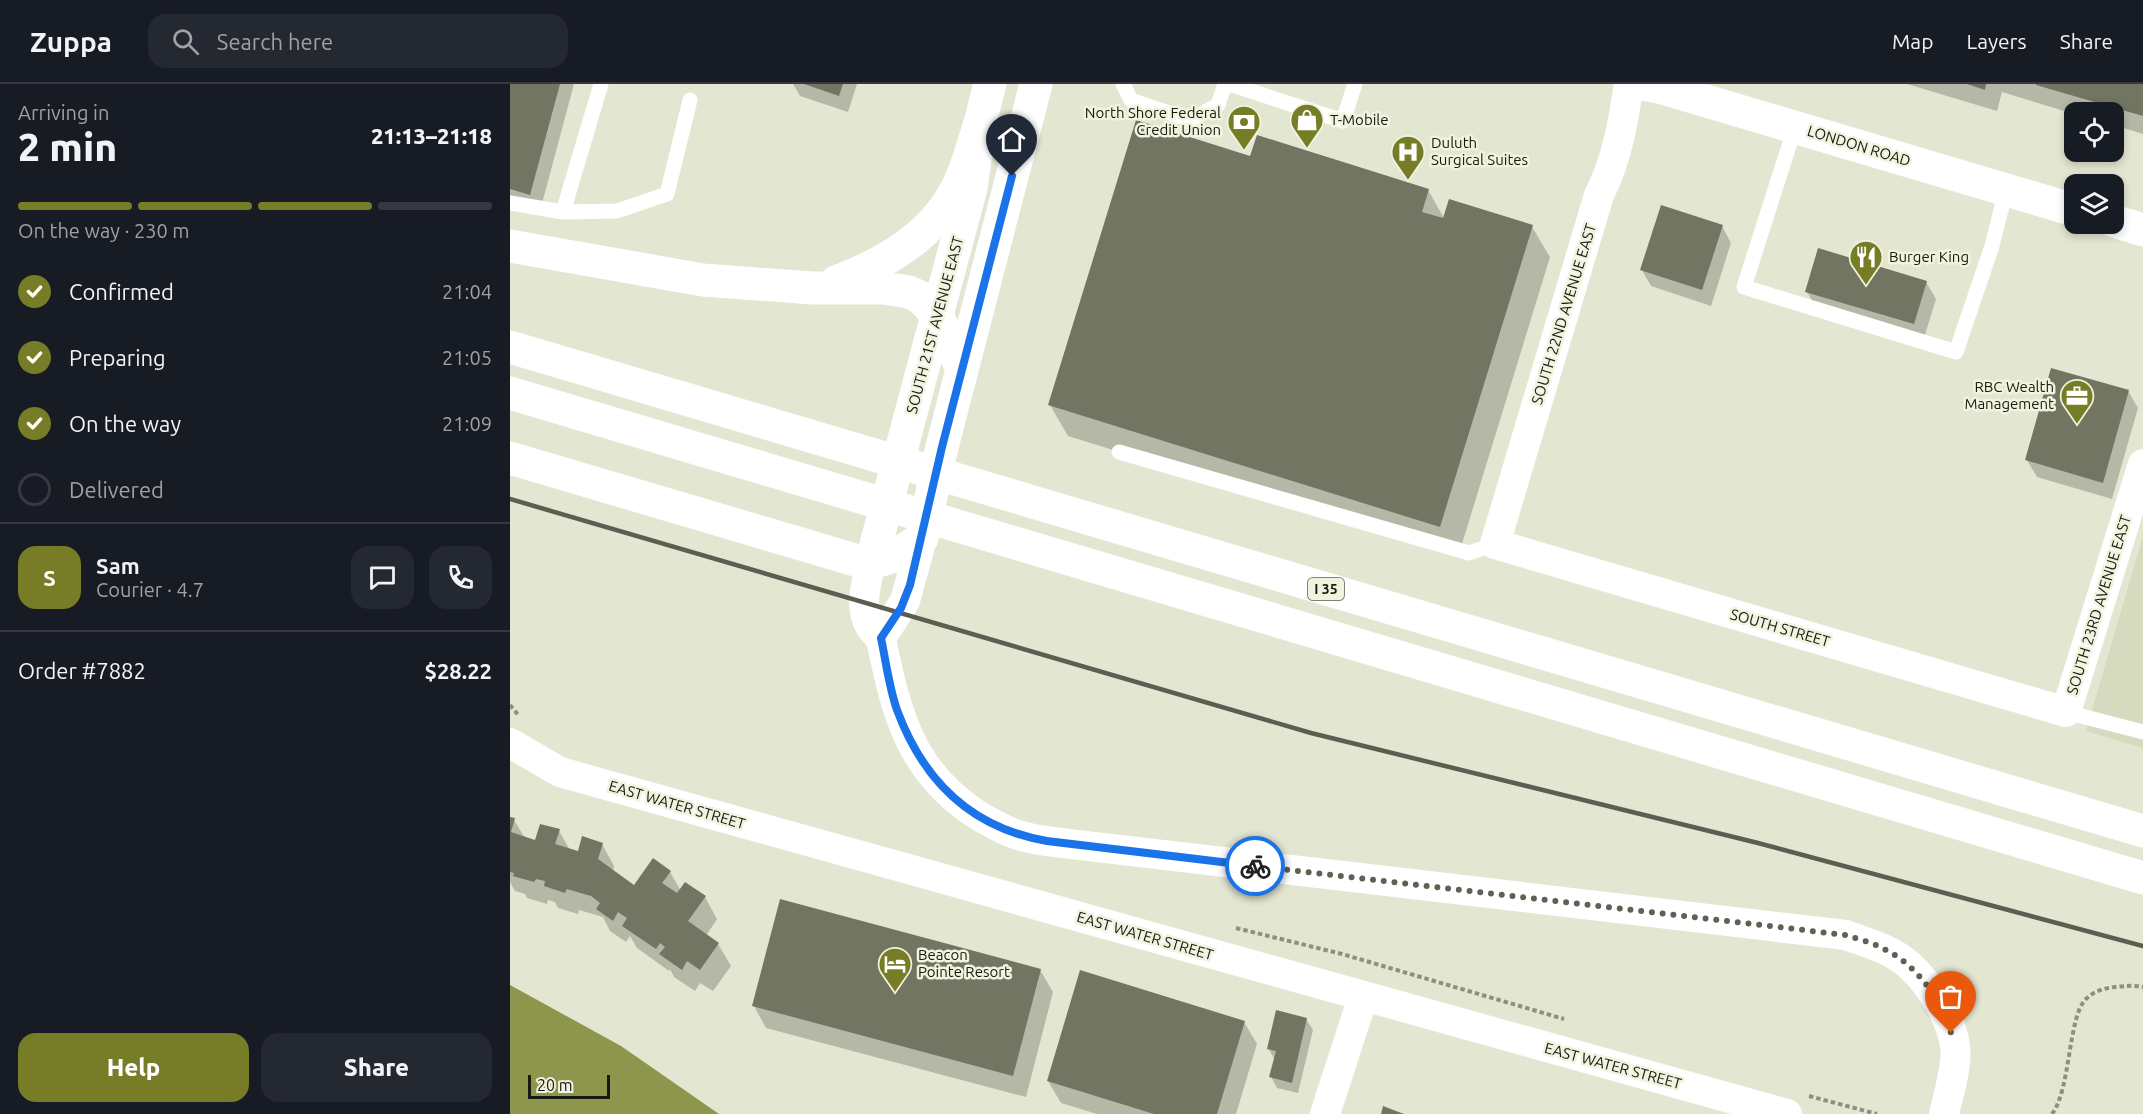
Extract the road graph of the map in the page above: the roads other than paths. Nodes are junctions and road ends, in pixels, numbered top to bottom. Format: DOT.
graph roads {
  1 [pos="601,84"];
  2 [pos="990,84"];
  3 [pos="1036,84"];
  4 [pos="1123,84"];
  5 [pos="1227,84"];
  6 [pos="1355,84"];
  7 [pos="1647,85"];
  8 [pos="690,100"];
  9 [pos="980,123"];
  10 [pos="1795,127"];
  11 [pos="2006,190"];
  12 [pos="510,203"];
  13 [pos="2064,207"];
  14 [pos="563,212"];
  15 [pos="2124,224"];
  16 [pos="2143,230"];
  17 [pos="510,246"];
  18 [pos="813,288"];
  19 [pos="937,315"];
  20 [pos="510,346"];
  21 [pos="963,369"];
  22 [pos="510,393"];
  23 [pos="1119,452"];
  24 [pos="510,458"];
  25 [pos="2143,464"];
  26 [pos="922,538"];
  27 [pos="1495,544"];
  28 [pos="871,563"];
  29 [pos="881,638"];
  30 [pos="2066,712"];
  31 [pos="2143,732"];
  32 [pos="510,742"];
  33 [pos="2143,831"];
  34 [pos="2143,878"];
  35 [pos="1363,997"];
  36 [pos="1325,1114"];
  37 [pos="1787,1114"];
  38 [pos="1944,1114"];
  1 -- 14 [label="lane"];
  2 -- 9 [label="main road, SOUTH 21ST AVENUE EAST"];
  3 -- 21 [label="main road"];
  4 -- 5 [label="lane"];
  5 -- 6 [label="lane"];
  7 -- 10 [label="main road, LONDON ROAD"];
  7 -- 27 [label="street, SOUTH 22ND AVENUE EAST"];
  8 -- 14 [label="lane"];
  9 -- 18 [label="main road"];
  9 -- 19 [label="main road, SOUTH 21ST AVENUE EAST"];
  10 -- 11 [label="main road, LONDON ROAD"];
  10 -- 11 [label="lane"];
  11 -- 13 [label="main road, LONDON ROAD"];
  12 -- 14 [label="lane"];
  15 -- 16 [label="main road"];
  17 -- 18 [label="main road"];
  18 -- 19 [label="main road"];
  19 -- 21 [label="main road"];
  19 -- 28 [label="main road, SOUTH 21ST AVENUE EAST"];
  20 -- 33 [label="main road, I 35"];
  21 -- 26 [label="main road"];
  22 -- 34 [label="main road"];
  23 -- 27 [label="lane"];
  24 -- 28 [label="main road"];
  25 -- 30 [label="street, SOUTH 23RD AVENUE EAST"];
  26 -- 28 [label="main road"];
  26 -- 29 [label="street"];
  27 -- 30 [label="street, SOUTH STREET"];
  28 -- 29 [label="street"];
  29 -- 38 [label="street"];
  30 -- 31 [label="lane"];
  32 -- 35 [label="street, EAST WATER STREET"];
  35 -- 36 [label="street"];
  35 -- 37 [label="street, EAST WATER STREET"];
}
